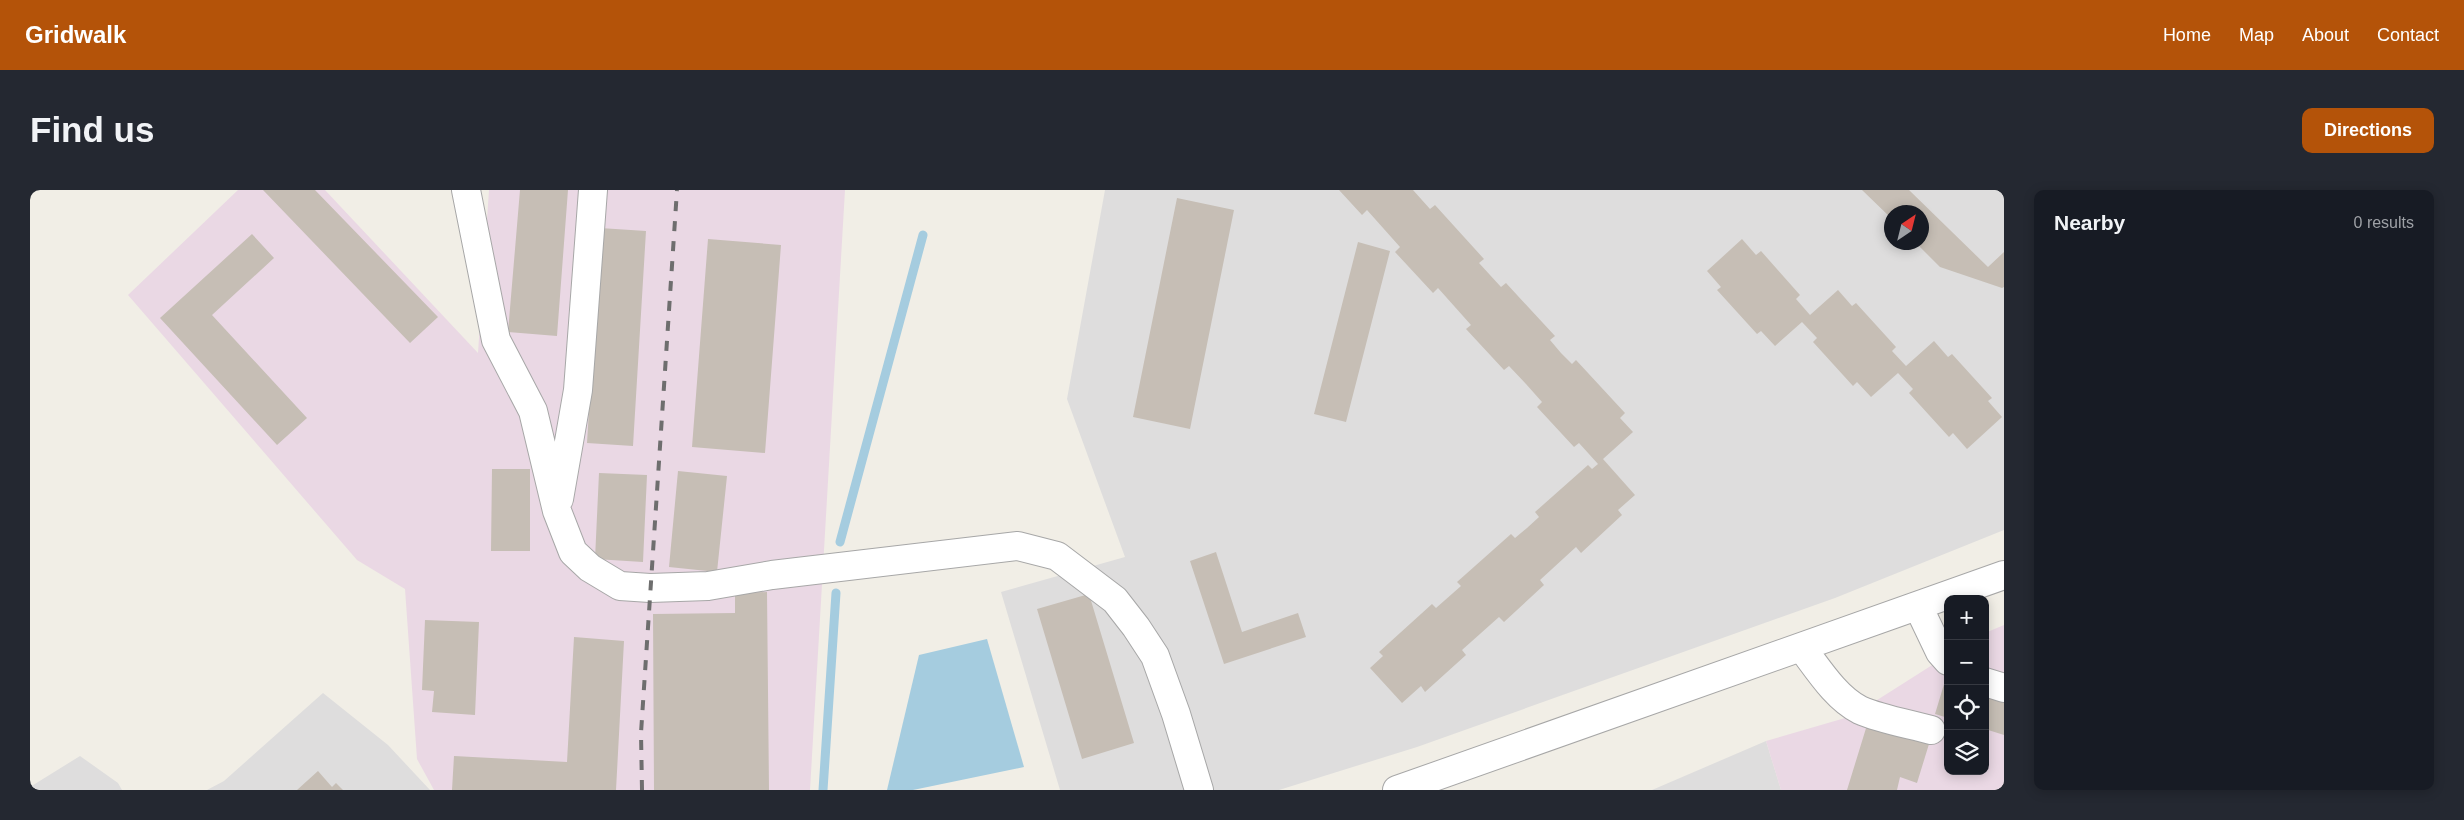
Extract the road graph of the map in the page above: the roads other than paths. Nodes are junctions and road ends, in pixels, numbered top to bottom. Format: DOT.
graph roads {
  1 [pos="466,190"];
  2 [pos="593,190"];
  3 [pos="557,511"];
  4 [pos="2004,574"];
  5 [pos="1918,606"];
  6 [pos="1802,648"];
  7 [pos="1944,656"];
  8 [pos="1989,683"];
  9 [pos="2004,688"];
  10 [pos="1931,730"];
  11 [pos="1199,790"];
  12 [pos="1397,790"];
  1 -- 3 [label="street"];
  2 -- 3 [label="street"];
  3 -- 11 [label="street"];
  4 -- 5 [label="street"];
  5 -- 6 [label="street"];
  5 -- 7 [label="street"];
  6 -- 10 [label="street"];
  6 -- 12 [label="street"];
  8 -- 9 [label="street"];
}
